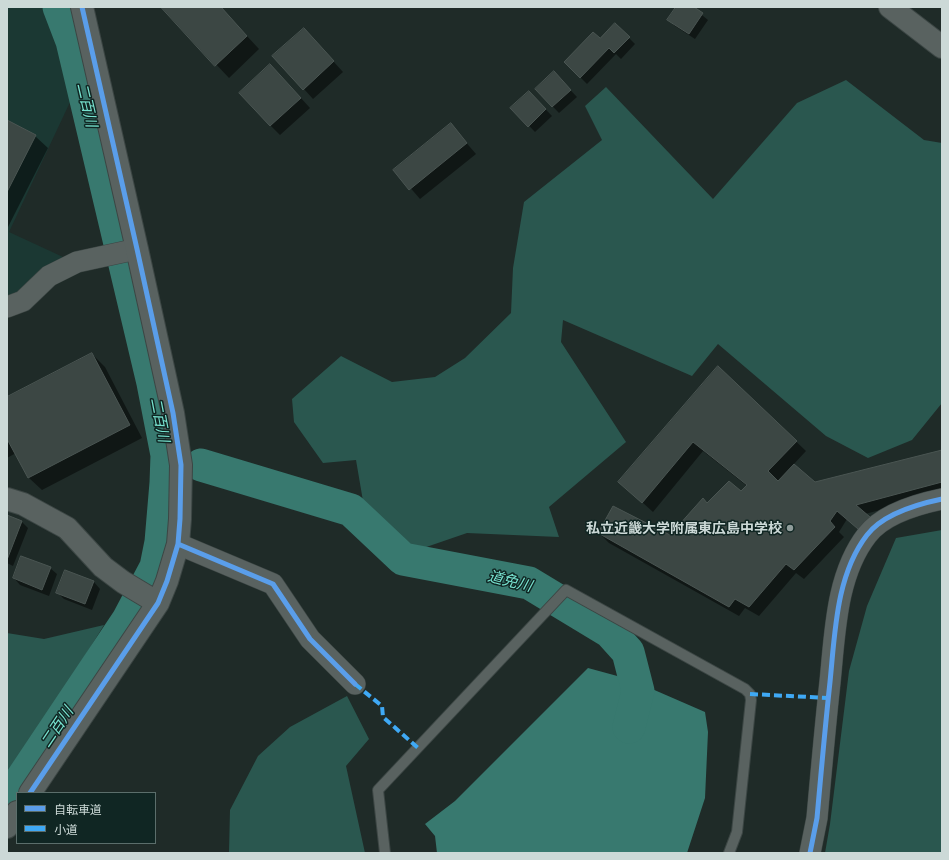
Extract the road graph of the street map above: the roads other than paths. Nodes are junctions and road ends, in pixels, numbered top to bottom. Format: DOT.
graph roads {
  1 [pos="82,7"];
  2 [pos="890,7"];
  3 [pos="942,47"];
  4 [pos="138,249"];
  5 [pos="7,307"];
  6 [pos="7,498"];
  7 [pos="942,499"];
  8 [pos="178,544"];
  9 [pos="158,603"];
  10 [pos="355,684"];
  11 [pos="31,792"];
  12 [pos="16,814"];
  13 [pos="7,827"];
  14 [pos="385,853"];
  15 [pos="729,853"];
  16 [pos="810,853"];
  1 -- 4 [label="street"];
  2 -- 3 [label="street"];
  4 -- 5 [label="street"];
  4 -- 8 [label="street"];
  6 -- 9 [label="street"];
  7 -- 16 [label="street"];
  8 -- 9 [label="street"];
  8 -- 10 [label="street"];
  9 -- 11 [label="street"];
  12 -- 13 [label="street"];
  14 -- 15 [label="lane"];
}
